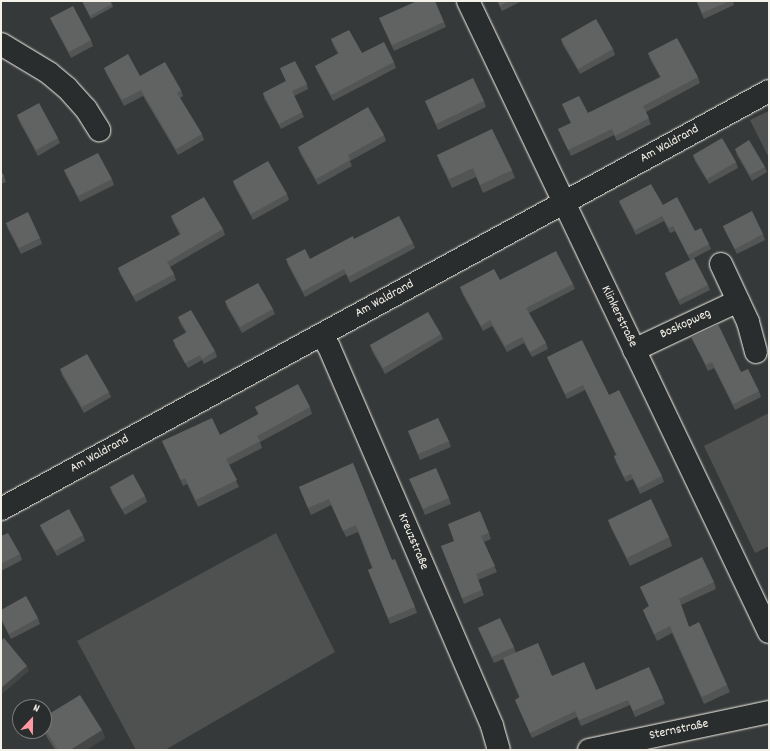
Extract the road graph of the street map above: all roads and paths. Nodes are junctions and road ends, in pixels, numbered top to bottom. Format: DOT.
graph roads {
  1 [pos="468,1"];
  2 [pos="1,44"];
  3 [pos="769,91"];
  4 [pos="99,130"];
  5 [pos="564,203"];
  6 [pos="721,264"];
  7 [pos="738,301"];
  8 [pos="321,335"];
  9 [pos="634,350"];
  10 [pos="756,352"];
  11 [pos="1,509"];
  12 [pos="769,632"];
  13 [pos="769,712"];
  14 [pos="499,750"];
  15 [pos="589,750"];
  1 -- 5 [label="street, Klinkerstraße"];
  2 -- 4 [label="street"];
  3 -- 5 [label="street, Am Waldrand"];
  5 -- 8 [label="street, Am Waldrand"];
  5 -- 9 [label="street, Klinkerstraße"];
  6 -- 7 [label="street"];
  7 -- 9 [label="street, Boskopweg"];
  7 -- 10 [label="street"];
  8 -- 11 [label="street, Am Waldrand"];
  8 -- 14 [label="street, Kreuzstraße"];
  9 -- 12 [label="street, Klinkerstraße"];
  13 -- 15 [label="street, Sternstraße"];
}
